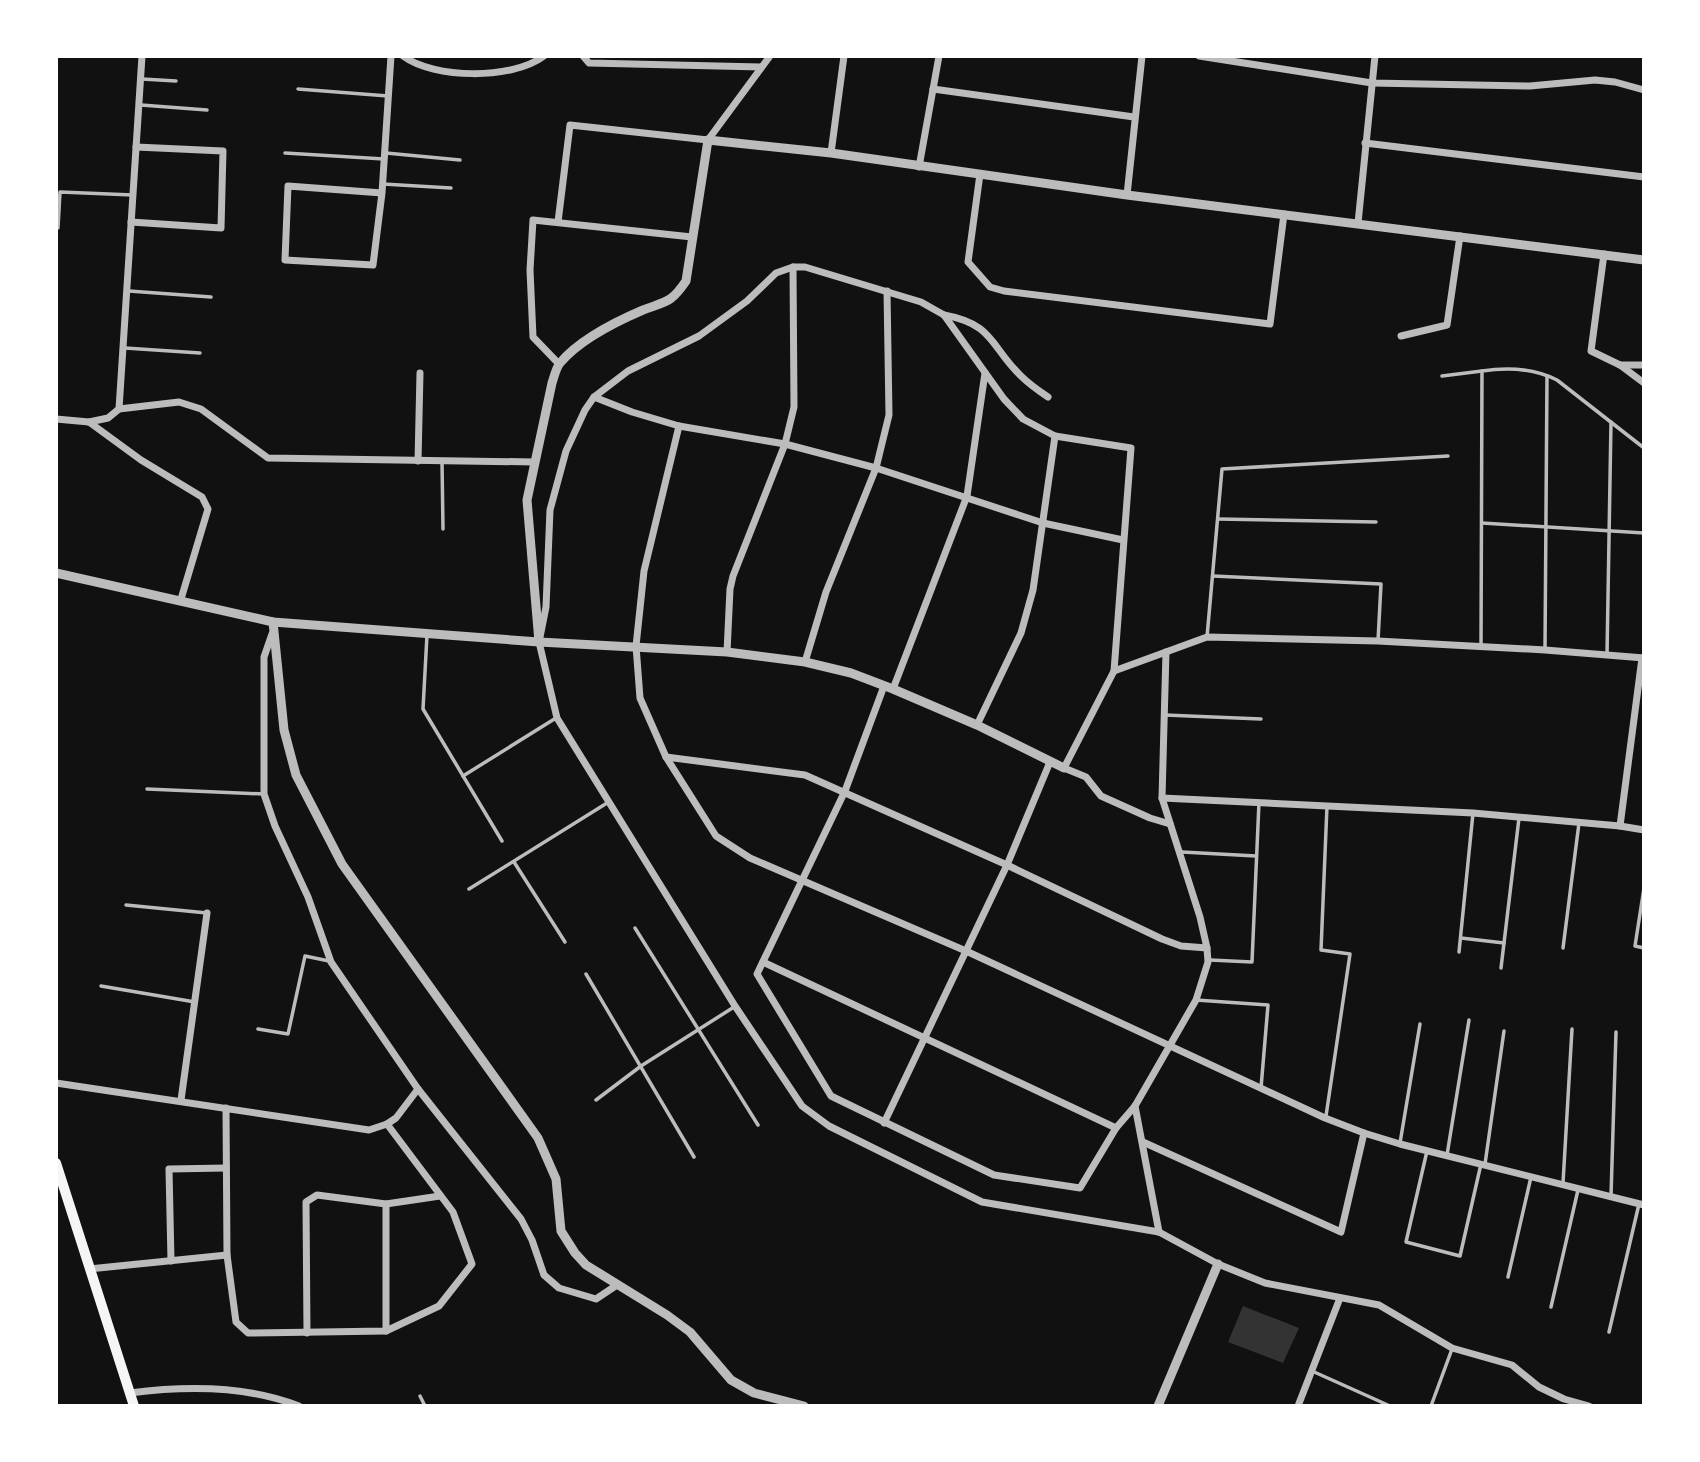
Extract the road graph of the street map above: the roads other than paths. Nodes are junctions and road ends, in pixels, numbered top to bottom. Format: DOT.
graph roads {
  1 [pos="142,56"];
  2 [pos="391,56"];
  3 [pos="403,56"];
  4 [pos="544,56"];
  5 [pos="583,56"];
  6 [pos="770,56"];
  7 [pos="844,56"];
  8 [pos="939,56"];
  9 [pos="1142,56"];
  10 [pos="1199,56"];
  11 [pos="1376,56"];
  12 [pos="761,67"];
  13 [pos="140,78"];
  14 [pos="176,81"];
  15 [pos="1373,83"];
  16 [pos="298,89"];
  17 [pos="933,89"];
  18 [pos="1644,90"];
  19 [pos="388,96"];
  20 [pos="139,105"];
  21 [pos="207,110"];
  22 [pos="1134,117"];
  23 [pos="708,140"];
  24 [pos="1365,143"];
  25 [pos="136,147"];
  26 [pos="285,153"];
  27 [pos="831,153"];
  28 [pos="384,156"];
  29 [pos="460,160"];
  30 [pos="919,167"];
  31 [pos="981,174"];
  32 [pos="1644,177"];
  33 [pos="382,188"];
  34 [pos="452,188"];
  35 [pos="133,195"];
  36 [pos="1127,195"];
  37 [pos="1284,214"];
  38 [pos="131,222"];
  39 [pos="558,222"];
  40 [pos="1358,223"];
  41 [pos="58,228"];
  42 [pos="1460,236"];
  43 [pos="692,237"];
  44 [pos="1604,254"];
  45 [pos="1644,260"];
  46 [pos="793,267"];
  47 [pos="126,291"];
  48 [pos="887,291"];
  49 [pos="211,297"];
  50 [pos="944,315"];
  51 [pos="1401,336"];
  52 [pos="123,348"];
  53 [pos="200,353"];
  54 [pos="559,364"];
  55 [pos="1620,365"];
  56 [pos="1644,365"];
  57 [pos="1482,371"];
  58 [pos="420,373"];
  59 [pos="985,373"];
  60 [pos="1442,376"];
  61 [pos="1548,376"];
  62 [pos="1644,383"];
  63 [pos="594,397"];
  64 [pos="1048,397"];
  65 [pos="119,409"];
  66 [pos="56,419"];
  67 [pos="89,422"];
  68 [pos="1611,422"];
  69 [pos="679,426"];
  70 [pos="1055,436"];
  71 [pos="785,444"];
  72 [pos="1644,448"];
  73 [pos="1448,456"];
  74 [pos="418,461"];
  75 [pos="442,461"];
  76 [pos="534,462"];
  77 [pos="876,468"];
  78 [pos="967,496"];
  79 [pos="1218,519"];
  80 [pos="1377,522"];
  81 [pos="1043,523"];
  82 [pos="1482,523"];
  83 [pos="1545,527"];
  84 [pos="443,529"];
  85 [pos="1609,531"];
  86 [pos="1644,533"];
  87 [pos="1123,540"];
  88 [pos="56,573"];
  89 [pos="1213,576"];
  90 [pos="181,599"];
  91 [pos="273,622"];
  92 [pos="427,632"];
  93 [pos="272,634"];
  94 [pos="1207,637"];
  95 [pos="1378,641"];
  96 [pos="539,642"];
  97 [pos="636,646"];
  98 [pos="1481,646"];
  99 [pos="1545,649"];
  100 [pos="727,652"];
  101 [pos="1166,652"];
  102 [pos="1607,655"];
  103 [pos="1643,658"];
  104 [pos="805,662"];
  105 [pos="1114,671"];
  106 [pos="889,688"];
  107 [pos="1164,715"];
  108 [pos="556,718"];
  109 [pos="1261,719"];
  110 [pos="977,724"];
  111 [pos="666,757"];
  112 [pos="1050,762"];
  113 [pos="1064,768"];
  114 [pos="463,776"];
  115 [pos="147,789"];
  116 [pos="845,791"];
  117 [pos="264,794"];
  118 [pos="1161,798"];
  119 [pos="1259,801"];
  120 [pos="609,802"];
  121 [pos="1327,804"];
  122 [pos="1473,813"];
  123 [pos="1519,818"];
  124 [pos="1170,824"];
  125 [pos="1578,824"];
  126 [pos="1620,826"];
  127 [pos="1644,830"];
  128 [pos="502,841"];
  129 [pos="1181,852"];
  130 [pos="1256,856"];
  131 [pos="514,862"];
  132 [pos="1007,865"];
  133 [pos="803,881"];
  134 [pos="1644,888"];
  135 [pos="469,889"];
  136 [pos="126,905"];
  137 [pos="207,913"];
  138 [pos="635,928"];
  139 [pos="1461,937"];
  140 [pos="565,942"];
  141 [pos="1504,943"];
  142 [pos="1207,948"];
  143 [pos="1563,948"];
  144 [pos="1644,948"];
  145 [pos="966,951"];
  146 [pos="1459,952"];
  147 [pos="1208,960"];
  148 [pos="331,962"];
  149 [pos="763,962"];
  150 [pos="1501,968"];
  151 [pos="586,974"];
  152 [pos="101,986"];
  153 [pos="1196,1000"];
  154 [pos="194,1003"];
  155 [pos="735,1006"];
  156 [pos="1469,1020"];
  157 [pos="1420,1024"];
  158 [pos="258,1029"];
  159 [pos="1572,1029"];
  160 [pos="697,1030"];
  161 [pos="1504,1031"];
  162 [pos="1616,1032"];
  163 [pos="926,1039"];
  164 [pos="1169,1047"];
  165 [pos="641,1066"];
  166 [pos="56,1083"];
  167 [pos="418,1089"];
  168 [pos="1261,1089"];
  169 [pos="181,1100"];
  170 [pos="596,1100"];
  171 [pos="1135,1107"];
  172 [pos="226,1108"];
  173 [pos="1325,1118"];
  174 [pos="884,1123"];
  175 [pos="387,1124"];
  176 [pos="758,1125"];
  177 [pos="1116,1128"];
  178 [pos="1364,1133"];
  179 [pos="1143,1142"];
  180 [pos="1400,1144"];
  181 [pos="1427,1150"];
  182 [pos="1447,1155"];
  183 [pos="694,1157"];
  184 [pos="56,1163"];
  185 [pos="1483,1165"];
  186 [pos="226,1168"];
  187 [pos="1531,1175"];
  188 [pos="1563,1183"];
  189 [pos="1579,1187"];
  190 [pos="440,1196"];
  191 [pos="1611,1196"];
  192 [pos="386,1203"];
  193 [pos="1642,1204"];
  194 [pos="1159,1232"];
  195 [pos="227,1255"];
  196 [pos="171,1261"];
  197 [pos="1218,1264"];
  198 [pos="89,1269"];
  199 [pos="1508,1277"];
  200 [pos="617,1285"];
  201 [pos="1340,1298"];
  202 [pos="1551,1307"];
  203 [pos="386,1331"];
  204 [pos="1609,1332"];
  205 [pos="307,1333"];
  206 [pos="1452,1349"];
  207 [pos="1312,1371"];
  208 [pos="130,1393"];
  209 [pos="420,1395"];
  210 [pos="1562,1402"];
  211 [pos="134,1406"];
  212 [pos="299,1406"];
  213 [pos="425,1406"];
  214 [pos="804,1406"];
  215 [pos="1158,1406"];
  216 [pos="1298,1406"];
  217 [pos="1390,1406"];
  218 [pos="1431,1406"];
  219 [pos="1590,1406"];
  1 -- 13 [label="street"];
  2 -- 19 [label="street"];
  3 -- 4 [label="street"];
  5 -- 12 [label="street"];
  6 -- 12 [label="street"];
  7 -- 27 [label="street"];
  8 -- 17 [label="street"];
  9 -- 22 [label="street"];
  10 -- 15 [label="street"];
  11 -- 15 [label="street"];
  12 -- 23 [label="street"];
  13 -- 14 [label="lane"];
  13 -- 20 [label="street"];
  15 -- 18 [label="street"];
  15 -- 24 [label="street"];
  16 -- 19 [label="lane"];
  17 -- 22 [label="street"];
  17 -- 30 [label="street"];
  19 -- 28 [label="street"];
  20 -- 21 [label="lane"];
  20 -- 25 [label="street"];
  22 -- 36 [label="street"];
  23 -- 27 [label="street"];
  23 -- 39 [label="street"];
  23 -- 43 [label="street"];
  24 -- 32 [label="street"];
  24 -- 40 [label="street"];
  25 -- 35 [label="street"];
  25 -- 38 [label="street"];
  26 -- 28 [label="lane"];
  27 -- 30 [label="street"];
  28 -- 29 [label="lane"];
  28 -- 33 [label="street"];
  30 -- 31 [label="street"];
  31 -- 36 [label="street"];
  31 -- 37 [label="street"];
  33 -- 33 [label="street"];
  33 -- 34 [label="lane"];
  35 -- 38 [label="street"];
  35 -- 41 [label="lane"];
  36 -- 37 [label="street"];
  37 -- 40 [label="street"];
  38 -- 47 [label="street"];
  39 -- 43 [label="street"];
  39 -- 54 [label="street"];
  40 -- 42 [label="street"];
  42 -- 44 [label="street"];
  42 -- 51 [label="street"];
  43 -- 54 [label="street"];
  44 -- 45 [label="street"];
  44 -- 55 [label="street"];
  46 -- 48 [label="street"];
  46 -- 63 [label="street"];
  46 -- 71 [label="street"];
  47 -- 49 [label="lane"];
  47 -- 52 [label="street"];
  48 -- 50 [label="street"];
  48 -- 77 [label="street"];
  50 -- 59 [label="street"];
  50 -- 64 [label="street"];
  52 -- 53 [label="lane"];
  52 -- 65 [label="street"];
  54 -- 76 [label="street"];
  55 -- 56 [label="street"];
  55 -- 62 [label="street"];
  57 -- 60 [label="lane"];
  57 -- 61 [label="lane"];
  57 -- 82 [label="lane"];
  58 -- 74 [label="street"];
  59 -- 70 [label="street"];
  59 -- 78 [label="street"];
  61 -- 68 [label="lane"];
  61 -- 83 [label="lane"];
  63 -- 69 [label="street"];
  63 -- 96 [label="street"];
  65 -- 67 [label="street"];
  65 -- 74 [label="street"];
  66 -- 67 [label="street"];
  67 -- 90 [label="street"];
  68 -- 72 [label="lane"];
  68 -- 85 [label="lane"];
  69 -- 71 [label="street"];
  69 -- 97 [label="street"];
  70 -- 81 [label="street"];
  70 -- 87 [label="street"];
  71 -- 77 [label="street"];
  71 -- 100 [label="street"];
  73 -- 79 [label="lane"];
  74 -- 75 [label="street"];
  75 -- 76 [label="street"];
  75 -- 84 [label="lane"];
  76 -- 96 [label="street"];
  77 -- 78 [label="street"];
  77 -- 104 [label="street"];
  78 -- 81 [label="street"];
  78 -- 106 [label="street"];
  79 -- 80 [label="lane"];
  79 -- 89 [label="lane"];
  81 -- 87 [label="street"];
  81 -- 110 [label="street"];
  82 -- 83 [label="lane"];
  82 -- 98 [label="lane"];
  83 -- 85 [label="lane"];
  83 -- 99 [label="lane"];
  85 -- 86 [label="lane"];
  85 -- 102 [label="lane"];
  87 -- 105 [label="street"];
  88 -- 90 [label="street"];
  89 -- 94 [label="lane"];
  89 -- 95 [label="lane"];
  90 -- 91 [label="street"];
  91 -- 92 [label="street"];
  91 -- 93 [label="street"];
  92 -- 96 [label="street"];
  92 -- 114 [label="lane"];
  93 -- 117 [label="street"];
  93 -- 200 [label="street"];
  94 -- 95 [label="street"];
  94 -- 101 [label="street"];
  95 -- 98 [label="street"];
  96 -- 97 [label="street"];
  96 -- 108 [label="street"];
  97 -- 100 [label="street"];
  97 -- 111 [label="street"];
  98 -- 99 [label="street"];
  99 -- 102 [label="street"];
  100 -- 104 [label="street"];
  101 -- 105 [label="street"];
  101 -- 107 [label="street"];
  102 -- 103 [label="street"];
  103 -- 126 [label="street"];
  104 -- 106 [label="street"];
  105 -- 113 [label="street"];
  106 -- 110 [label="street"];
  106 -- 116 [label="street"];
  107 -- 109 [label="lane"];
  107 -- 118 [label="street"];
  108 -- 114 [label="lane"];
  108 -- 120 [label="street"];
  110 -- 112 [label="street"];
  111 -- 116 [label="street"];
  111 -- 133 [label="street"];
  112 -- 113 [label="street"];
  112 -- 132 [label="street"];
  113 -- 124 [label="street"];
  114 -- 128 [label="lane"];
  115 -- 117 [label="lane"];
  116 -- 132 [label="street"];
  116 -- 133 [label="street"];
  117 -- 148 [label="street"];
  118 -- 119 [label="street"];
  118 -- 124 [label="street"];
  119 -- 121 [label="street"];
  119 -- 130 [label="lane"];
  120 -- 131 [label="lane"];
  120 -- 155 [label="street"];
  121 -- 122 [label="street"];
  121 -- 173 [label="lane"];
  122 -- 123 [label="street"];
  122 -- 139 [label="lane"];
  123 -- 125 [label="street"];
  123 -- 141 [label="lane"];
  124 -- 129 [label="street"];
  125 -- 126 [label="street"];
  125 -- 143 [label="lane"];
  126 -- 127 [label="street"];
  129 -- 130 [label="lane"];
  129 -- 142 [label="street"];
  130 -- 147 [label="lane"];
  131 -- 135 [label="lane"];
  131 -- 140 [label="lane"];
  132 -- 142 [label="street"];
  132 -- 145 [label="street"];
  133 -- 145 [label="street"];
  133 -- 149 [label="street"];
  134 -- 144 [label="lane"];
  136 -- 137 [label="lane"];
  137 -- 154 [label="street"];
  138 -- 160 [label="lane"];
  139 -- 141 [label="lane"];
  139 -- 146 [label="lane"];
  141 -- 150 [label="lane"];
  142 -- 147 [label="street"];
  145 -- 163 [label="street"];
  145 -- 164 [label="street"];
  147 -- 153 [label="street"];
  148 -- 158 [label="lane"];
  148 -- 167 [label="street"];
  149 -- 163 [label="street"];
  149 -- 174 [label="street"];
  151 -- 165 [label="lane"];
  152 -- 154 [label="lane"];
  153 -- 164 [label="street"];
  153 -- 168 [label="lane"];
  154 -- 169 [label="street"];
  155 -- 160 [label="lane"];
  155 -- 194 [label="street"];
  156 -- 182 [label="lane"];
  157 -- 180 [label="lane"];
  159 -- 188 [label="lane"];
  160 -- 165 [label="lane"];
  160 -- 176 [label="lane"];
  161 -- 185 [label="lane"];
  162 -- 191 [label="lane"];
  163 -- 174 [label="street"];
  163 -- 177 [label="street"];
  164 -- 168 [label="street"];
  164 -- 171 [label="street"];
  165 -- 170 [label="lane"];
  165 -- 183 [label="lane"];
  166 -- 169 [label="street"];
  167 -- 175 [label="street"];
  167 -- 200 [label="street"];
  168 -- 173 [label="street"];
  169 -- 172 [label="street"];
  171 -- 177 [label="street"];
  171 -- 179 [label="street"];
  172 -- 175 [label="street"];
  172 -- 186 [label="street"];
  173 -- 178 [label="street"];
  174 -- 177 [label="street"];
  175 -- 190 [label="street"];
  178 -- 179 [label="street"];
  178 -- 180 [label="street"];
  179 -- 194 [label="street"];
  180 -- 181 [label="street"];
  181 -- 182 [label="street"];
  181 -- 185 [label="lane"];
  182 -- 185 [label="street"];
  184 -- 198 [label="main road"];
  185 -- 187 [label="street"];
  186 -- 195 [label="street"];
  186 -- 196 [label="street"];
  187 -- 188 [label="street"];
  187 -- 199 [label="lane"];
  188 -- 189 [label="street"];
  189 -- 191 [label="street"];
  189 -- 202 [label="lane"];
  190 -- 192 [label="street"];
  190 -- 203 [label="street"];
  191 -- 193 [label="street"];
  192 -- 203 [label="street"];
  192 -- 205 [label="street"];
  193 -- 204 [label="lane"];
  194 -- 197 [label="street"];
  195 -- 196 [label="street"];
  195 -- 205 [label="street"];
  196 -- 198 [label="street"];
  197 -- 201 [label="street"];
  197 -- 215 [label="street"];
  198 -- 208 [label="main road"];
  200 -- 214 [label="street"];
  201 -- 206 [label="street"];
  201 -- 207 [label="street"];
  203 -- 205 [label="street"];
  206 -- 210 [label="street"];
  206 -- 218 [label="lane"];
  207 -- 216 [label="street"];
  207 -- 217 [label="lane"];
  208 -- 211 [label="main road"];
  208 -- 212 [label="street"];
  209 -- 213 [label="lane"];
  210 -- 219 [label="street"];
}
